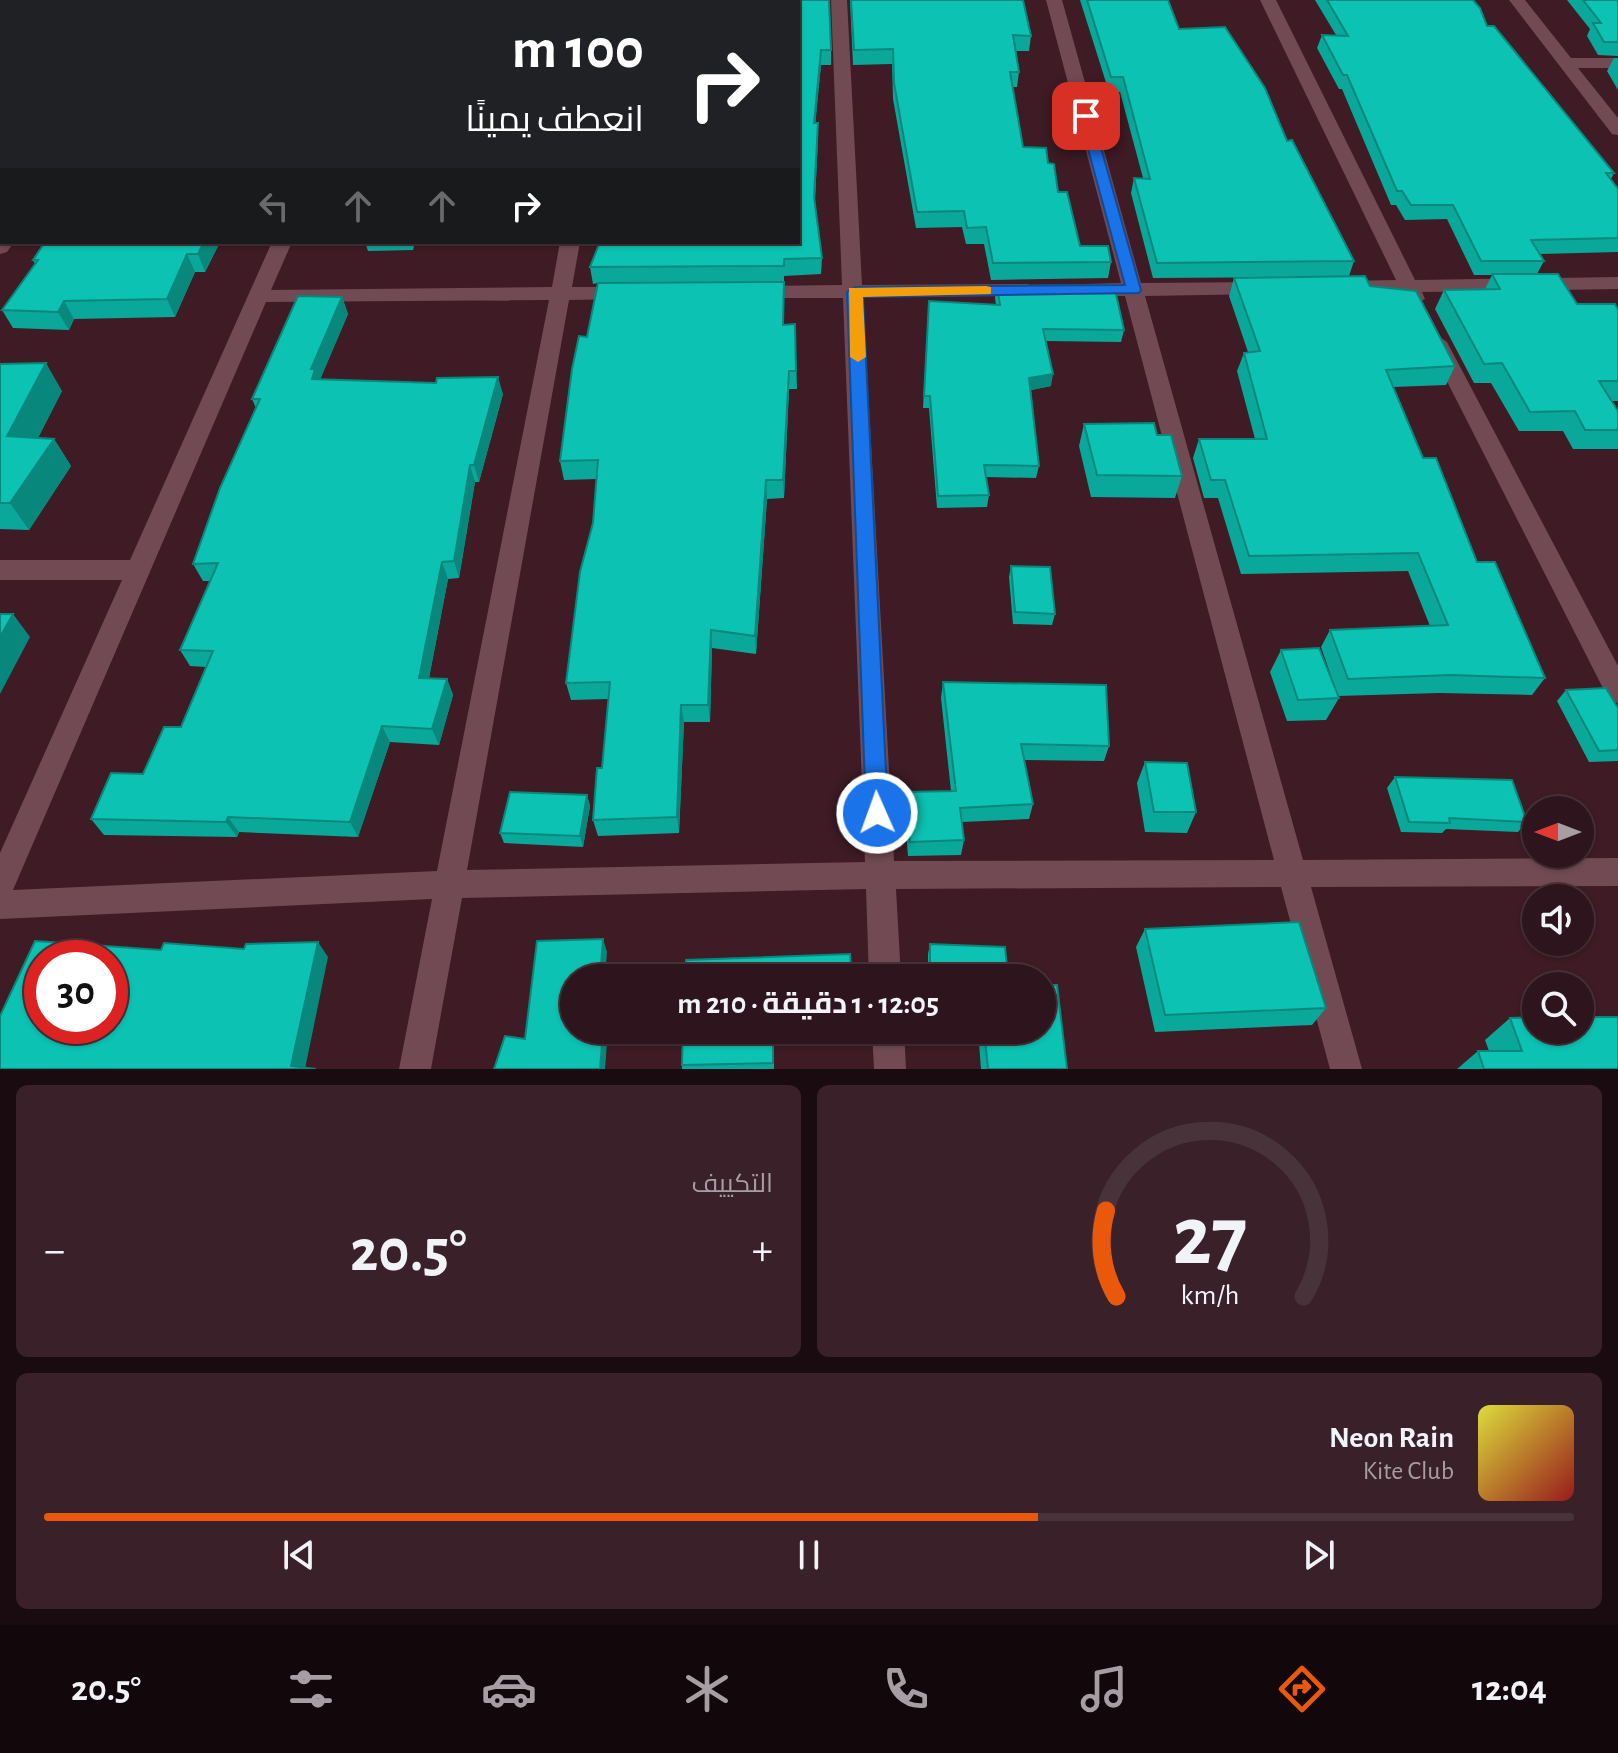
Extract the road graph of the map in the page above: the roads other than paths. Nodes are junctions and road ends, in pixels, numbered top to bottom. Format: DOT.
graph roads {
  1 [pos="839,0"];
  2 [pos="1054,0"];
  3 [pos="1268,0"];
  4 [pos="1517,0"];
  5 [pos="1566,63"];
  6 [pos="1618,63"];
  7 [pos="1618,130"];
  8 [pos="281,244"];
  9 [pos="570,244"];
  10 [pos="1618,283"];
  11 [pos="1409,286"];
  12 [pos="1317,287"];
  13 [pos="1286,288"];
  14 [pos="1133,290"];
  15 [pos="731,292"];
  16 [pos="855,292"];
  17 [pos="560,293"];
  18 [pos="653,293"];
  19 [pos="260,296"];
  20 [pos="0,570"];
  21 [pos="137,570"];
  22 [pos="1618,692"];
  23 [pos="1618,872"];
  24 [pos="1291,874"];
  25 [pos="879,875"];
  26 [pos="448,884"];
  27 [pos="0,886"];
  28 [pos="0,905"];
  29 [pos="884,964"];
  30 [pos="889,1044"];
  31 [pos="415,1069"];
  32 [pos="890,1069"];
  33 [pos="1346,1069"];
  1 -- 16 [label="street"];
  2 -- 14 [label="street"];
  3 -- 11 [label="street"];
  4 -- 5 [label="street"];
  5 -- 6 [label="street"];
  5 -- 7 [label="street"];
  8 -- 19 [label="street"];
  9 -- 17 [label="street"];
  10 -- 11 [label="street"];
  11 -- 12 [label="street"];
  11 -- 22 [label="street"];
  13 -- 14 [label="street"];
  14 -- 16 [label="street"];
  14 -- 24 [label="street"];
  15 -- 16 [label="street"];
  16 -- 25 [label="street"];
  17 -- 18 [label="street"];
  17 -- 19 [label="street"];
  17 -- 26 [label="street"];
  19 -- 21 [label="street"];
  20 -- 21 [label="street"];
  21 -- 27 [label="street"];
  23 -- 24 [label="street"];
  24 -- 25 [label="street"];
  24 -- 33 [label="street"];
  25 -- 26 [label="street"];
  25 -- 29 [label="street"];
  26 -- 28 [label="street"];
  26 -- 31 [label="street"];
  30 -- 32 [label="street"];
}
